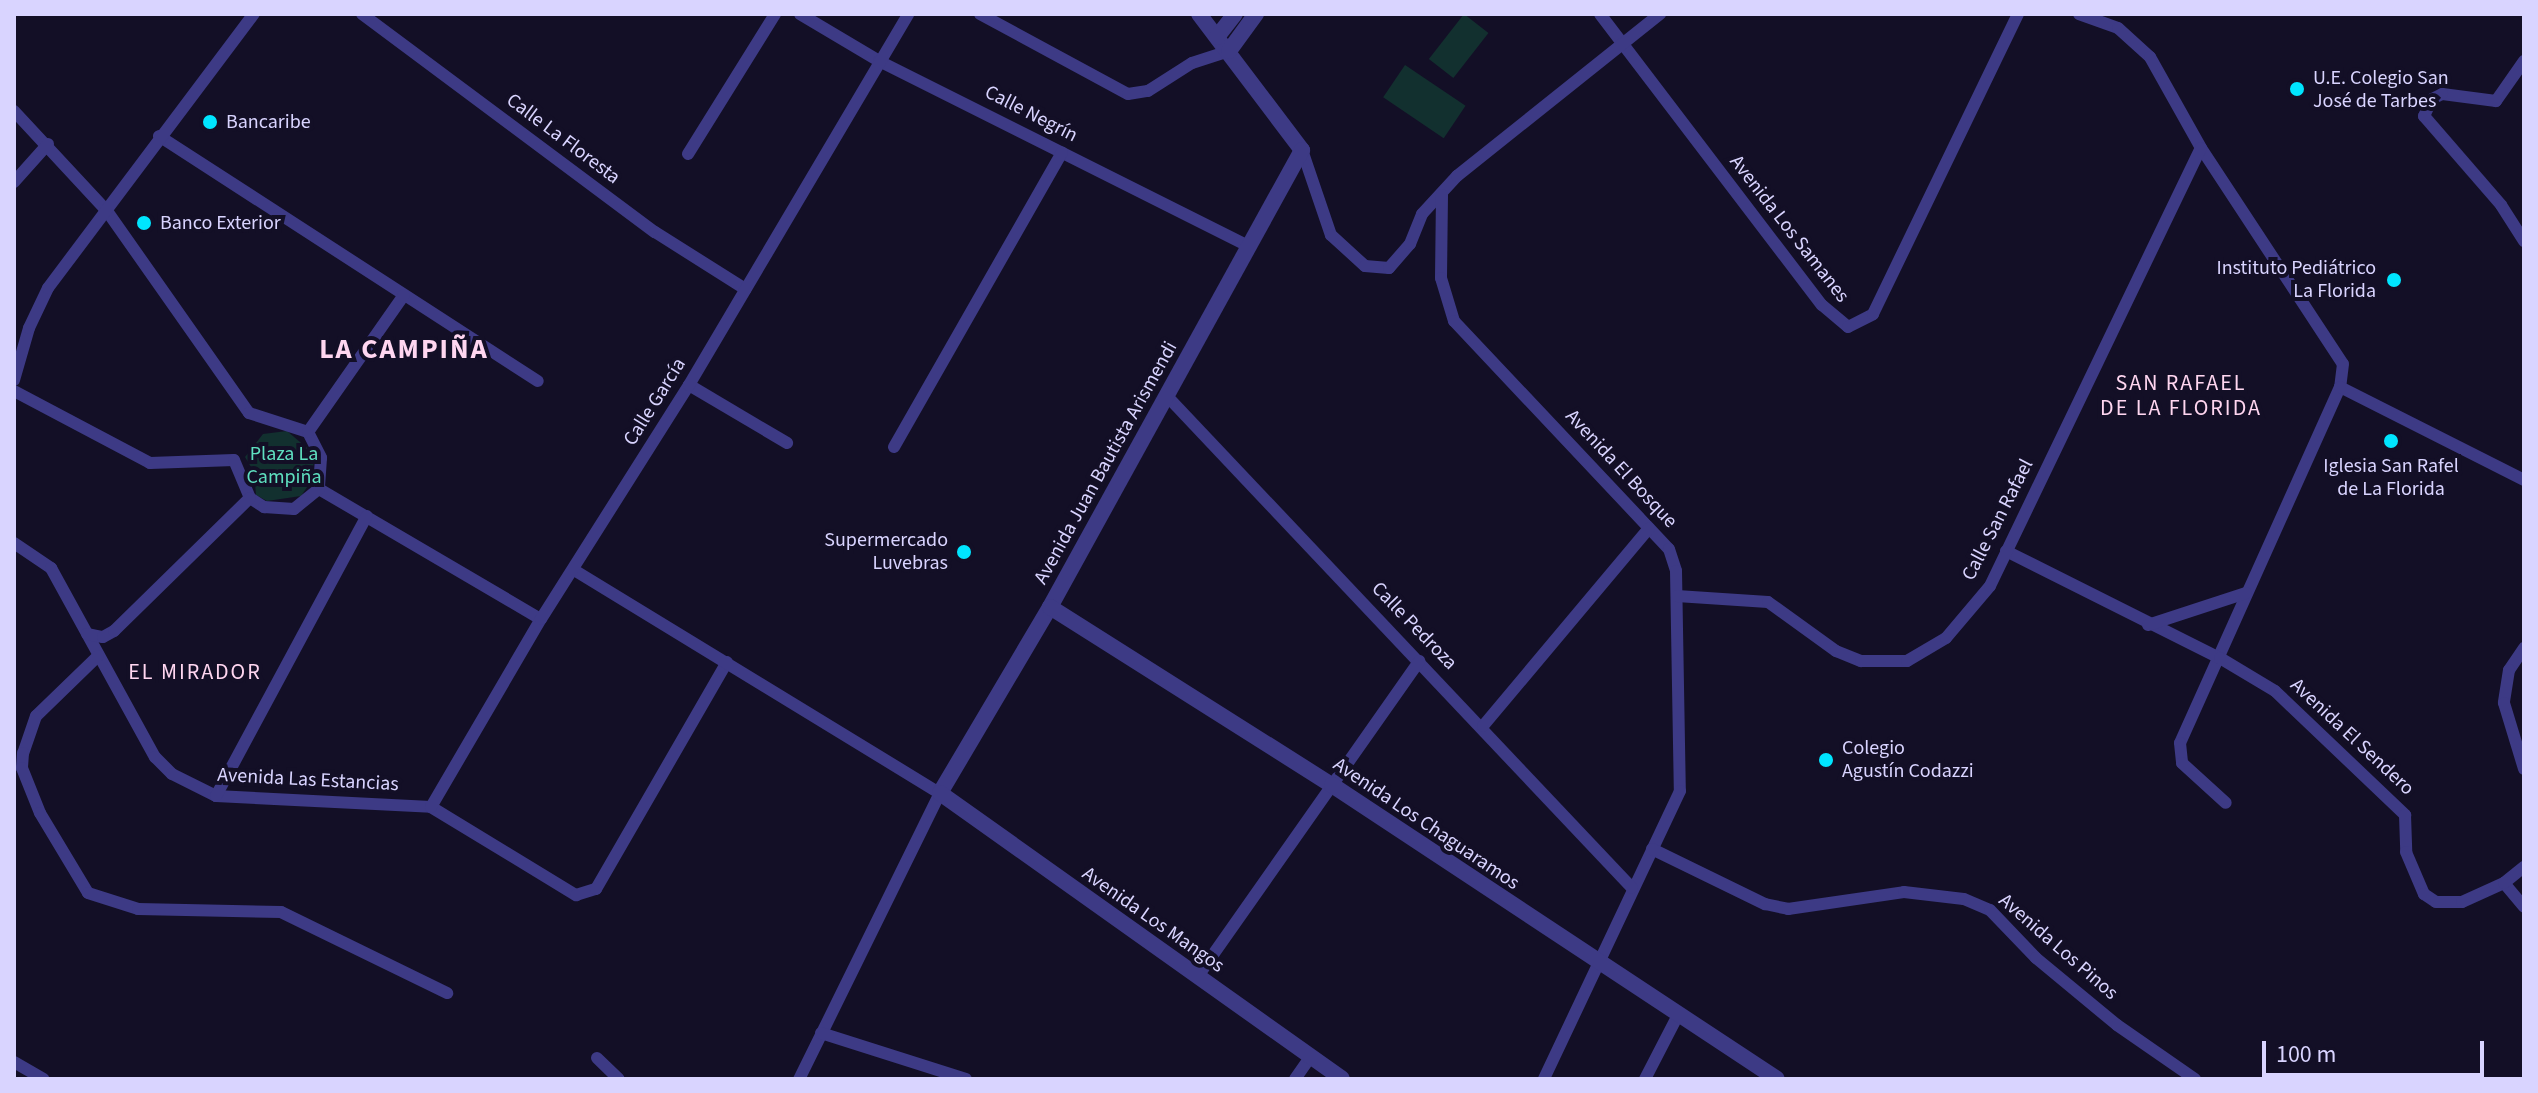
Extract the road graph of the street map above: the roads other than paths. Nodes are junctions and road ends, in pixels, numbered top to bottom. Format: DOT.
graph roads {
  1 [pos="254,14"];
  2 [pos="362,14"];
  3 [pos="775,14"];
  4 [pos="800,14"];
  5 [pos="908,14"];
  6 [pos="980,14"];
  7 [pos="1199,14"];
  8 [pos="1235,14"];
  9 [pos="1256,14"];
  10 [pos="1600,14"];
  11 [pos="1660,14"];
  12 [pos="2018,14"];
  13 [pos="2079,14"];
  14 [pos="1217,37"];
  15 [pos="1622,44"];
  16 [pos="1229,51"];
  17 [pos="879,61"];
  18 [pos="2524,61"];
  19 [pos="14,111"];
  20 [pos="159,136"];
  21 [pos="48,144"];
  22 [pos="2201,148"];
  23 [pos="1302,150"];
  24 [pos="1062,152"];
  25 [pos="688,154"];
  26 [pos="14,182"];
  27 [pos="1442,195"];
  28 [pos="107,211"];
  29 [pos="2524,241"];
  30 [pos="1246,245"];
  31 [pos="745,289"];
  32 [pos="404,295"];
  33 [pos="14,380"];
  34 [pos="538,381"];
  35 [pos="689,385"];
  36 [pos="2340,387"];
  37 [pos="14,391"];
  38 [pos="1166,395"];
  39 [pos="308,432"];
  40 [pos="787,443"];
  41 [pos="894,447"];
  42 [pos="2524,480"];
  43 [pos="319,489"];
  44 [pos="250,498"];
  45 [pos="367,516"];
  46 [pos="1649,528"];
  47 [pos="14,543"];
  48 [pos="2006,551"];
  49 [pos="574,570"];
  50 [pos="2246,593"];
  51 [pos="1677,596"];
  52 [pos="1050,607"];
  53 [pos="541,619"];
  54 [pos="2148,625"];
  55 [pos="87,634"];
  56 [pos="2524,648"];
  57 [pos="98,656"];
  58 [pos="2220,658"];
  59 [pos="1419,661"];
  60 [pos="727,662"];
  61 [pos="1483,726"];
  62 [pos="2524,769"];
  63 [pos="1332,785"];
  64 [pos="940,793"];
  65 [pos="216,796"];
  66 [pos="2226,803"];
  67 [pos="431,807"];
  68 [pos="1652,849"];
  69 [pos="2524,867"];
  70 [pos="2504,883"];
  71 [pos="1632,888"];
  72 [pos="2524,907"];
  73 [pos="1596,960"];
  74 [pos="1198,976"];
  75 [pos="447,993"];
  76 [pos="1678,1015"];
  77 [pos="821,1033"];
  78 [pos="1311,1056"];
  79 [pos="597,1058"];
  80 [pos="14,1062"];
  81 [pos="44,1079"];
  82 [pos="619,1079"];
  83 [pos="799,1079"];
  84 [pos="966,1079"];
  85 [pos="1295,1079"];
  86 [pos="1342,1079"];
  87 [pos="1544,1079"];
  88 [pos="1645,1079"];
  89 [pos="1777,1079"];
  90 [pos="2195,1079"];
  1 -- 20 [label="street"];
  2 -- 31 [label="street, Calle La Floresta"];
  3 -- 25 [label="street"];
  4 -- 17 [label="street, Calle Negrín"];
  5 -- 17 [label="street, Calle García"];
  6 -- 16 [label="street"];
  7 -- 14 [label="street"];
  8 -- 14 [label="street"];
  9 -- 16 [label="street"];
  10 -- 15 [label="street, Avenida Los Samanes"];
  11 -- 15 [label="street"];
  12 -- 15 [label="street, Avenida Los Samanes"];
  13 -- 22 [label="street"];
  14 -- 16 [label="street"];
  15 -- 27 [label="street"];
  16 -- 23 [label="street"];
  17 -- 24 [label="street, Calle Negrín"];
  17 -- 31 [label="street, Calle García"];
  18 -- 29 [label="street"];
  19 -- 21 [label="street"];
  20 -- 28 [label="street"];
  20 -- 32 [label="street"];
  21 -- 26 [label="street"];
  21 -- 28 [label="street"];
  22 -- 36 [label="street"];
  22 -- 48 [label="street, Calle San Rafael"];
  23 -- 27 [label="street"];
  23 -- 30 [label="street, Avenida Juan Bautista Arismendi"];
  24 -- 30 [label="street, Calle Negrín"];
  24 -- 41 [label="street"];
  27 -- 46 [label="street, Avenida El Bosque"];
  28 -- 33 [label="street"];
  28 -- 39 [label="street"];
  30 -- 38 [label="street, Avenida Juan Bautista Arismendi"];
  31 -- 35 [label="street, Calle García"];
  32 -- 34 [label="street"];
  32 -- 39 [label="street"];
  35 -- 40 [label="street"];
  35 -- 49 [label="street, Calle García"];
  36 -- 42 [label="street"];
  36 -- 50 [label="street"];
  37 -- 44 [label="street"];
  38 -- 52 [label="street, Avenida Juan Bautista Arismendi"];
  38 -- 59 [label="street, Calle Pedroza"];
  39 -- 43 [label="street"];
  43 -- 44 [label="street"];
  43 -- 45 [label="street"];
  44 -- 55 [label="street"];
  45 -- 53 [label="street"];
  45 -- 65 [label="street"];
  46 -- 51 [label="street, Avenida El Bosque"];
  46 -- 61 [label="street"];
  47 -- 55 [label="street, Avenida Las Estancias"];
  48 -- 51 [label="street, Calle San Rafael"];
  48 -- 54 [label="street, Avenida El Sendero"];
  49 -- 53 [label="street, Calle García"];
  49 -- 60 [label="street"];
  50 -- 54 [label="street"];
  50 -- 58 [label="street"];
  51 -- 68 [label="street, Avenida El Bosque"];
  52 -- 63 [label="street, Avenida Los Chaguaramos"];
  52 -- 64 [label="street, Avenida Juan Bautista Arismendi"];
  53 -- 67 [label="street, Calle García"];
  54 -- 58 [label="street, Avenida El Sendero"];
  55 -- 57 [label="street, Avenida Las Estancias"];
  56 -- 62 [label="street"];
  57 -- 65 [label="street, Avenida Las Estancias"];
  57 -- 75 [label="street"];
  58 -- 66 [label="street"];
  58 -- 70 [label="street, Avenida El Sendero"];
  59 -- 61 [label="street, Calle Pedroza"];
  59 -- 63 [label="street"];
  60 -- 64 [label="street"];
  60 -- 67 [label="street, Avenida Las Estancias"];
  61 -- 71 [label="street, Calle Pedroza"];
  63 -- 73 [label="street, Avenida Los Chaguaramos"];
  63 -- 74 [label="street"];
  64 -- 74 [label="street, Avenida Los Mangos"];
  64 -- 77 [label="street"];
  65 -- 67 [label="street, Avenida Las Estancias"];
  68 -- 71 [label="street, Avenida El Bosque"];
  68 -- 90 [label="street, Avenida Los Pinos"];
  69 -- 70 [label="street"];
  70 -- 72 [label="street"];
  71 -- 73 [label="street, Avenida El Bosque"];
  73 -- 76 [label="street, Avenida Los Chaguaramos"];
  73 -- 87 [label="street, Avenida El Bosque"];
  74 -- 78 [label="street, Avenida Los Mangos"];
  76 -- 88 [label="street"];
  76 -- 89 [label="street, Avenida Los Chaguaramos"];
  77 -- 83 [label="street"];
  77 -- 84 [label="street"];
  78 -- 85 [label="street"];
  78 -- 86 [label="street, Avenida Los Mangos"];
  79 -- 82 [label="street"];
  80 -- 81 [label="street"];
}
